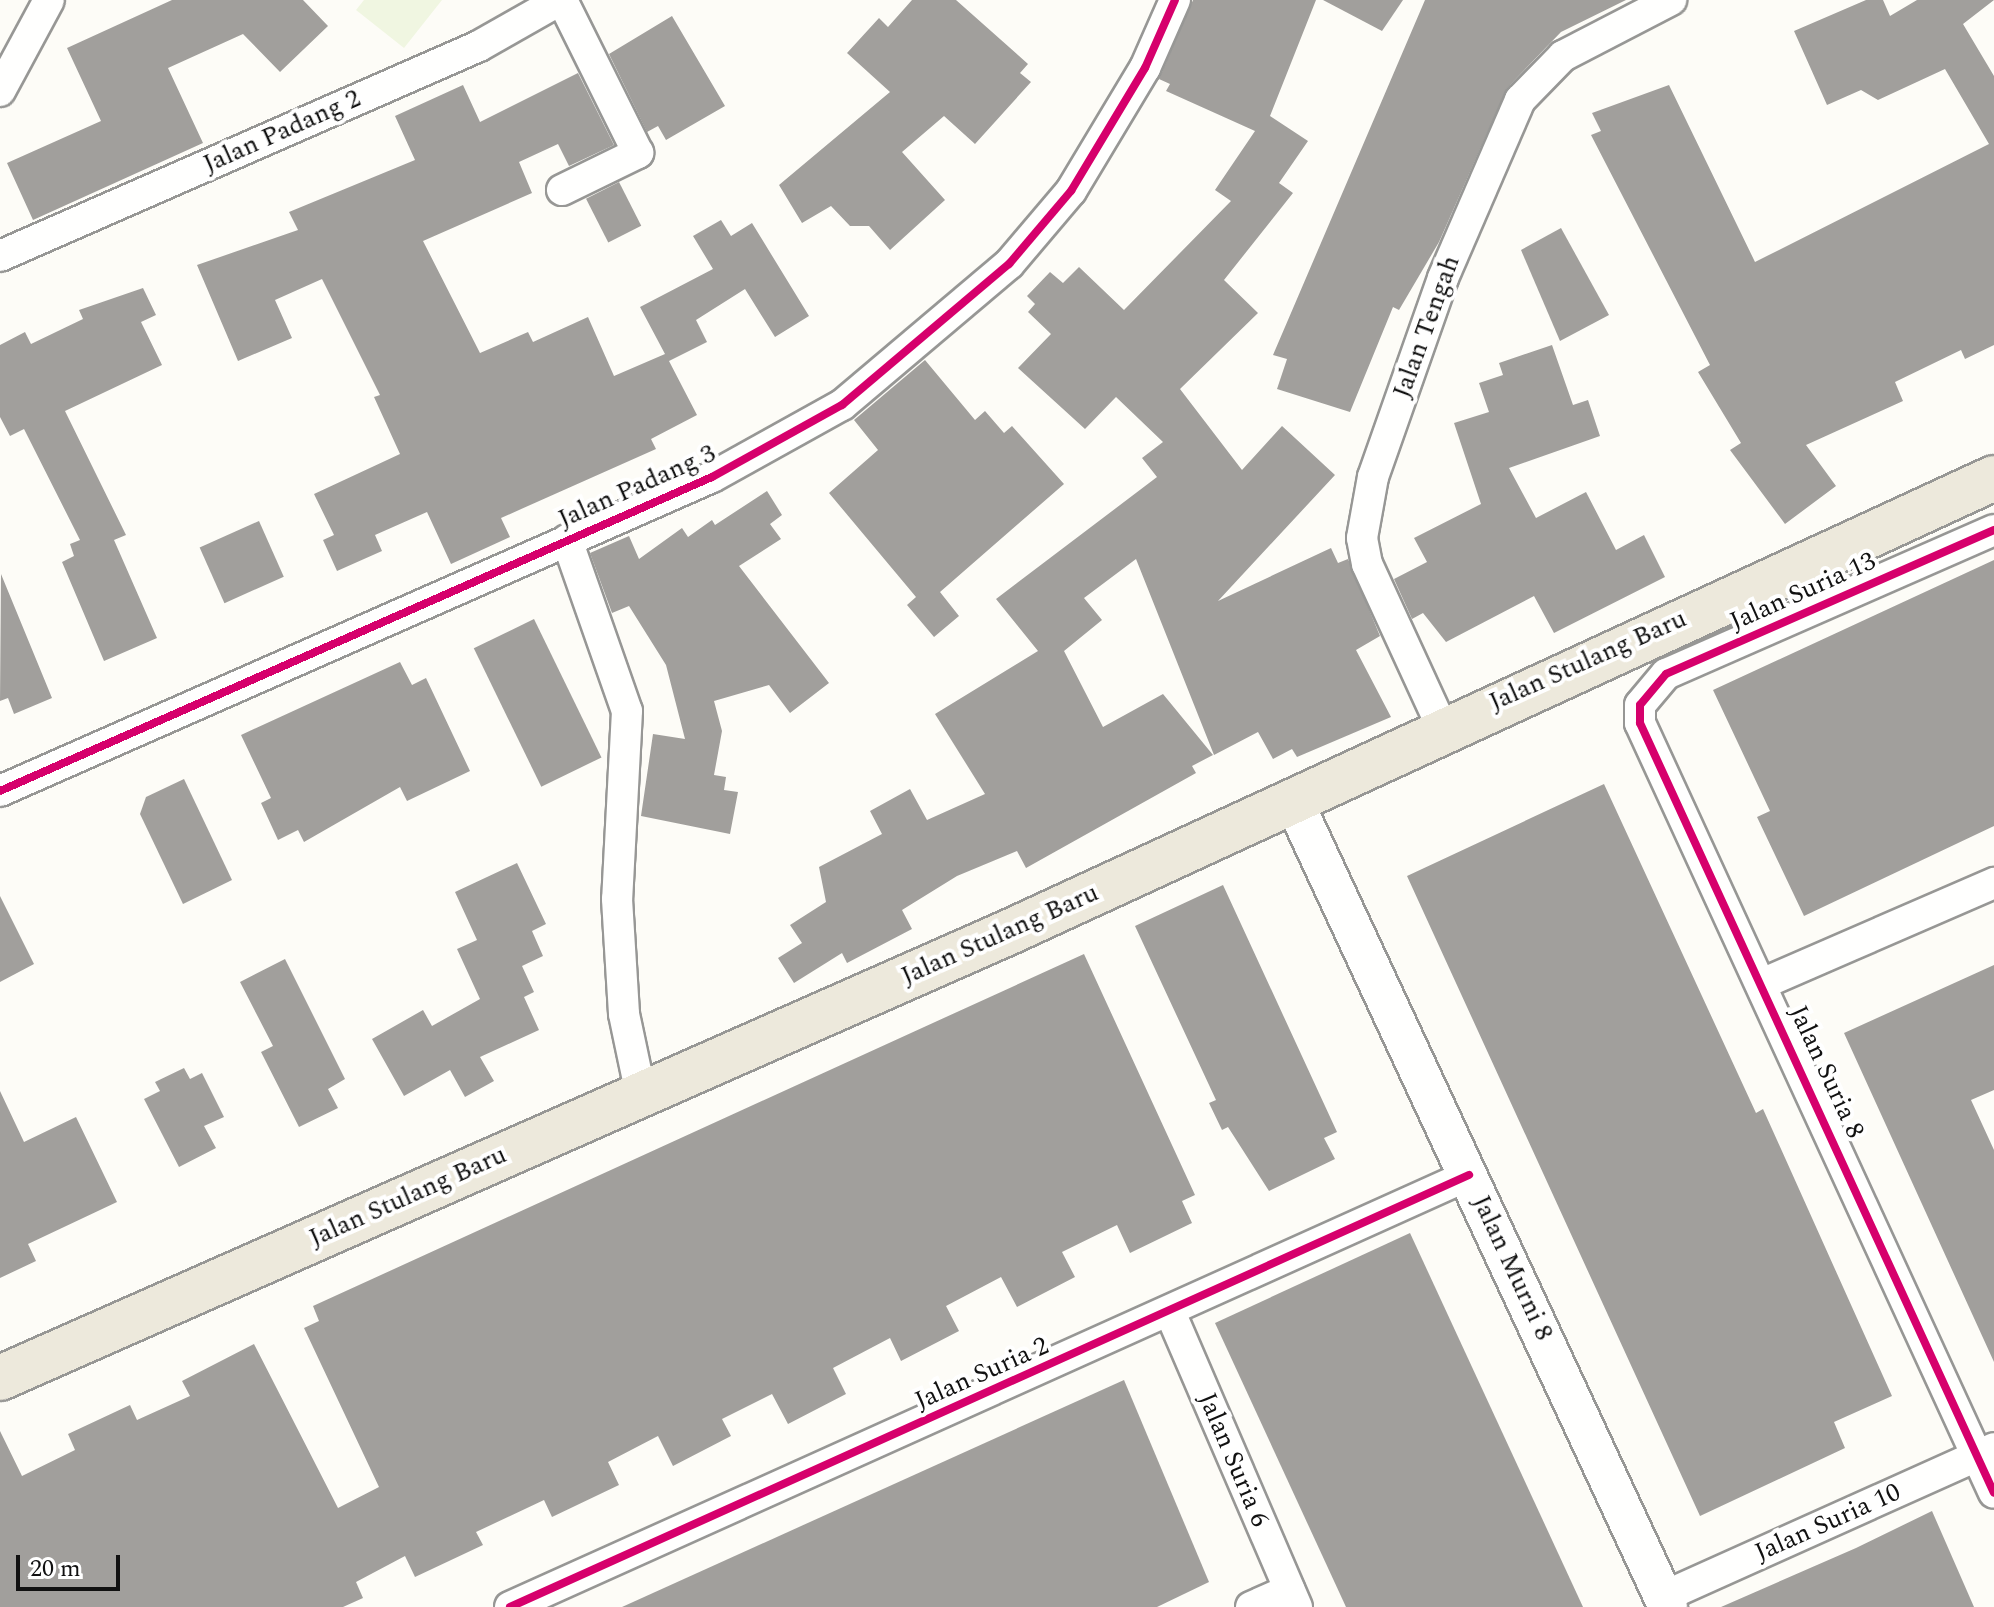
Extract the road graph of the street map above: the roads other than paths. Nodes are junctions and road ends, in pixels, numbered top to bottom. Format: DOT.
graph roads {
  1 [pos="49,0"];
  2 [pos="561,0"];
  3 [pos="1175,0"];
  4 [pos="1671,0"];
  5 [pos="0,91"];
  6 [pos="562,190"];
  7 [pos="0,256"];
  8 [pos="1994,478"];
  9 [pos="1994,530"];
  10 [pos="567,540"];
  11 [pos="1640,705"];
  12 [pos="1442,727"];
  13 [pos="0,791"];
  14 [pos="1293,800"];
  15 [pos="1994,883"];
  16 [pos="1764,983"];
  17 [pos="641,1095"];
  18 [pos="1469,1175"];
  19 [pos="1170,1312"];
  20 [pos="0,1378"];
  21 [pos="1986,1452"];
  22 [pos="1994,1493"];
  23 [pos="1293,1598"];
  24 [pos="1665,1602"];
  25 [pos="510,1607"];
  26 [pos="1251,1607"];
  1 -- 5 [label="street"];
  2 -- 6 [label="street"];
  2 -- 7 [label="street, Jalan Padang 2"];
  3 -- 10 [label="street, Jalan Padang 3"];
  4 -- 12 [label="street, Jalan Tengah"];
  8 -- 12 [label="main road, Jalan Stulang Baru"];
  9 -- 11 [label="street, Jalan Suria 13"];
  10 -- 13 [label="street, Jalan Padang 3"];
  10 -- 17 [label="street"];
  11 -- 16 [label="street, Jalan Suria 8"];
  12 -- 14 [label="main road, Jalan Stulang Baru"];
  14 -- 17 [label="main road, Jalan Stulang Baru"];
  14 -- 18 [label="street, Jalan Murni 8"];
  15 -- 16 [label="street"];
  16 -- 21 [label="street, Jalan Suria 8"];
  17 -- 20 [label="main road, Jalan Stulang Baru"];
  18 -- 19 [label="street, Jalan Suria 2"];
  18 -- 24 [label="street, Jalan Murni 8"];
  19 -- 23 [label="street, Jalan Suria 6"];
  19 -- 25 [label="street, Jalan Suria 2"];
  21 -- 22 [label="street, Jalan Suria 8"];
  21 -- 24 [label="street, Jalan Suria 10"];
  23 -- 26 [label="street"];
}
